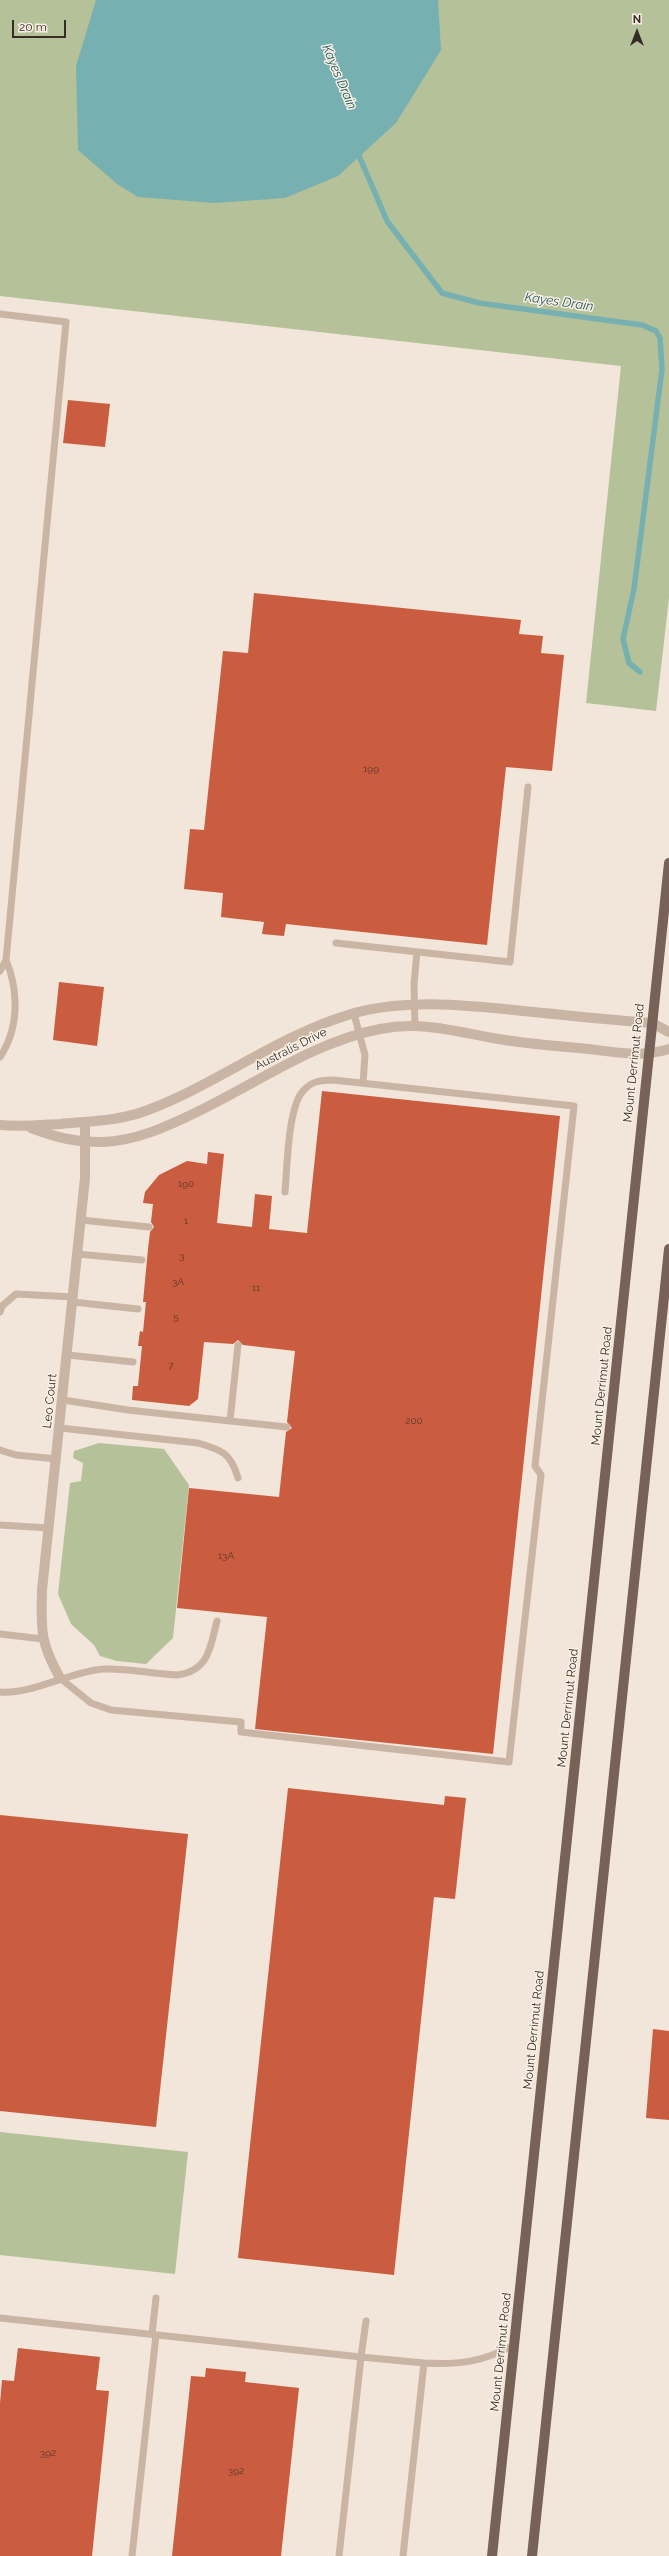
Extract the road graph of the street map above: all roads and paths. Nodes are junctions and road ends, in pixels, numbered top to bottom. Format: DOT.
graph roads {
  1 [pos="0,314"];
  2 [pos="528,787"];
  3 [pos="669,863"];
  4 [pos="336,943"];
  5 [pos="417,952"];
  6 [pos="6,960"];
  7 [pos="0,971"];
  8 [pos="414,1005"];
  9 [pos="354,1014"];
  10 [pos="652,1023"];
  11 [pos="415,1026"];
  12 [pos="669,1032"];
  13 [pos="360,1034"];
  14 [pos="669,1049"];
  15 [pos="649,1054"];
  16 [pos="0,1057"];
  17 [pos="364,1083"];
  18 [pos="85,1122"];
  19 [pos="0,1125"];
  20 [pos="29,1128"];
  21 [pos="85,1142"];
  22 [pos="285,1192"];
  23 [pos="81,1220"];
  24 [pos="149,1227"];
  25 [pos="669,1249"];
  26 [pos="77,1254"];
  27 [pos="142,1260"];
  28 [pos="73,1299"];
  29 [pos="138,1309"];
  30 [pos="0,1312"];
  31 [pos="238,1345"];
  32 [pos="68,1355"];
  33 [pos="133,1362"];
  34 [pos="63,1400"];
  35 [pos="230,1421"];
  36 [pos="287,1427"];
  37 [pos="60,1428"];
  38 [pos="0,1450"];
  39 [pos="56,1459"];
  40 [pos="238,1478"];
  41 [pos="0,1525"];
  42 [pos="49,1528"];
  43 [pos="216,1621"];
  44 [pos="0,1634"];
  45 [pos="43,1639"];
  46 [pos="60,1678"];
  47 [pos="0,1692"];
  48 [pos="156,2298"];
  49 [pos="0,2318"];
  50 [pos="366,2321"];
  51 [pos="154,2335"];
  52 [pos="514,2345"];
  53 [pos="361,2356"];
  54 [pos="424,2363"];
  55 [pos="132,2556"];
  56 [pos="339,2556"];
  57 [pos="403,2556"];
  58 [pos="492,2556"];
  59 [pos="532,2556"];
  1 -- 6 [label="lane"];
  2 -- 5 [label="lane"];
  3 -- 10 [label="main road, Mount Derrimut Road"];
  4 -- 5 [label="lane"];
  5 -- 8 [label="lane"];
  6 -- 7 [label="lane"];
  6 -- 16 [label="lane"];
  8 -- 9 [label="street, Australis Drive"];
  8 -- 10 [label="street, Australis Drive"];
  8 -- 11 [label="lane"];
  9 -- 13 [label="lane"];
  9 -- 18 [label="street, Australis Drive"];
  10 -- 12 [label="street"];
  10 -- 15 [label="main road, Mount Derrimut Road"];
  11 -- 13 [label="street, Australis Drive"];
  11 -- 15 [label="street, Australis Drive"];
  13 -- 17 [label="lane"];
  13 -- 21 [label="street, Australis Drive"];
  14 -- 15 [label="street, Australis Drive"];
  15 -- 52 [label="main road, Mount Derrimut Road"];
  17 -- 22 [label="lane"];
  17 -- 46 [label="lane"];
  18 -- 20 [label="street, Australis Drive"];
  18 -- 21 [label="street, Leo Court"];
  19 -- 20 [label="street, Australis Drive"];
  20 -- 21 [label="street, Australis Drive"];
  21 -- 23 [label="street, Leo Court"];
  23 -- 24 [label="lane"];
  23 -- 26 [label="street, Leo Court"];
  25 -- 59 [label="main road"];
  26 -- 27 [label="lane"];
  26 -- 28 [label="street, Leo Court"];
  28 -- 29 [label="lane"];
  28 -- 30 [label="lane"];
  28 -- 32 [label="street, Leo Court"];
  31 -- 35 [label="lane"];
  32 -- 33 [label="lane"];
  32 -- 34 [label="street, Leo Court"];
  34 -- 35 [label="lane"];
  34 -- 37 [label="street, Leo Court"];
  35 -- 36 [label="lane"];
  37 -- 39 [label="street, Leo Court"];
  37 -- 40 [label="lane"];
  38 -- 39 [label="lane"];
  39 -- 42 [label="street, Leo Court"];
  41 -- 42 [label="lane"];
  42 -- 45 [label="street, Leo Court"];
  43 -- 46 [label="lane"];
  44 -- 45 [label="lane"];
  45 -- 46 [label="street, Leo Court"];
  46 -- 47 [label="lane"];
  48 -- 51 [label="lane"];
  49 -- 51 [label="lane"];
  50 -- 53 [label="lane"];
  51 -- 53 [label="lane"];
  51 -- 55 [label="lane"];
  52 -- 54 [label="lane"];
  52 -- 58 [label="main road, Mount Derrimut Road"];
  53 -- 54 [label="lane"];
  53 -- 56 [label="lane"];
  54 -- 57 [label="lane"];
}
